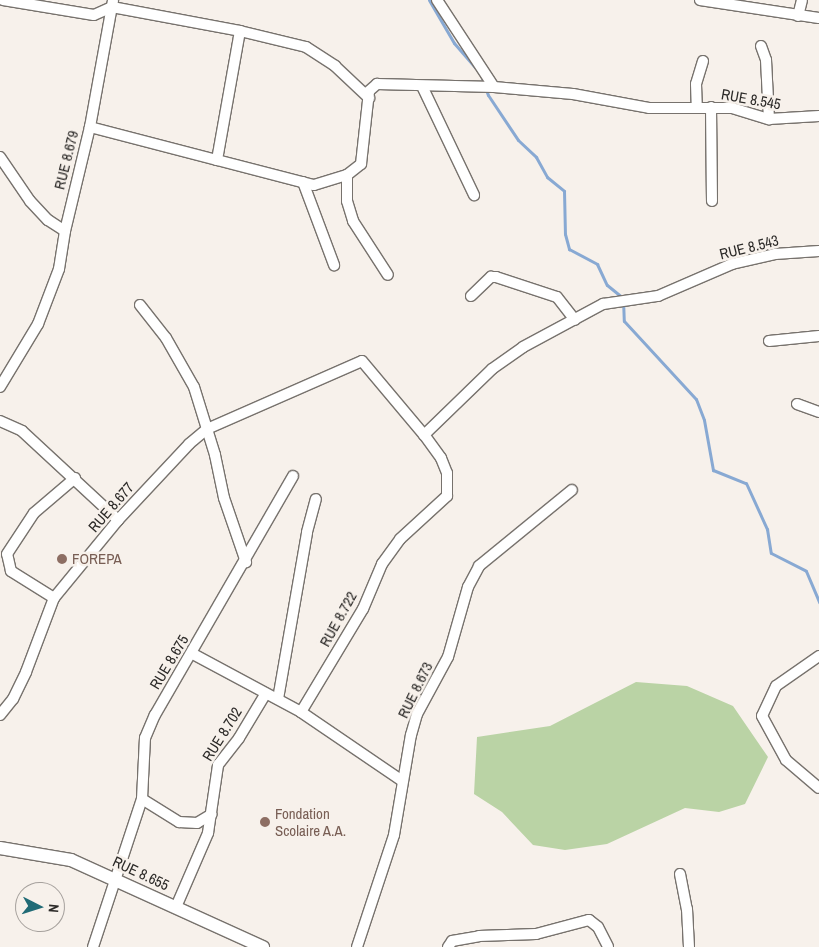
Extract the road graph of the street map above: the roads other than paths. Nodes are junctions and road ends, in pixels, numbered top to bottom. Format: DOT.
graph roads {
  1 [pos="3,0"];
  2 [pos="437,0"];
  3 [pos="700,0"];
  4 [pos="802,0"];
  5 [pos="23,2"];
  6 [pos="112,4"];
  7 [pos="798,16"];
  8 [pos="819,18"];
  9 [pos="240,31"];
  10 [pos="761,46"];
  11 [pos="703,61"];
  12 [pos="422,86"];
  13 [pos="494,87"];
  14 [pos="369,98"];
  15 [pos="711,107"];
  16 [pos="697,108"];
  17 [pos="819,116"];
  18 [pos="770,119"];
  19 [pos="90,127"];
  20 [pos="0,157"];
  21 [pos="217,160"];
  22 [pos="347,175"];
  23 [pos="302,182"];
  24 [pos="474,195"];
  25 [pos="712,201"];
  26 [pos="65,230"];
  27 [pos="819,251"];
  28 [pos="334,265"];
  29 [pos="388,275"];
  30 [pos="471,296"];
  31 [pos="140,305"];
  32 [pos="575,320"];
  33 [pos="819,336"];
  34 [pos="769,341"];
  35 [pos="0,387"];
  36 [pos="797,404"];
  37 [pos="819,412"];
  38 [pos="0,421"];
  39 [pos="207,429"];
  40 [pos="424,435"];
  41 [pos="293,476"];
  42 [pos="76,478"];
  43 [pos="572,490"];
  44 [pos="316,499"];
  45 [pos="118,520"];
  46 [pos="246,562"];
  47 [pos="54,598"];
  48 [pos="193,654"];
  49 [pos="819,656"];
  50 [pos="266,692"];
  51 [pos="278,699"];
  52 [pos="301,712"];
  53 [pos="0,715"];
  54 [pos="401,780"];
  55 [pos="819,788"];
  56 [pos="142,799"];
  57 [pos="212,814"];
  58 [pos="0,848"];
  59 [pos="680,874"];
  60 [pos="114,877"];
  61 [pos="176,907"];
  62 [pos="94,947"];
  63 [pos="263,947"];
  64 [pos="357,947"];
  65 [pos="448,947"];
  66 [pos="608,947"];
  67 [pos="689,947"];
  1 -- 5 [label="street"];
  2 -- 13 [label="street"];
  3 -- 7 [label="street"];
  4 -- 7 [label="street"];
  5 -- 6 [label="street"];
  6 -- 9 [label="street"];
  6 -- 19 [label="street"];
  7 -- 8 [label="street"];
  9 -- 14 [label="street"];
  9 -- 21 [label="street"];
  10 -- 18 [label="street"];
  11 -- 16 [label="street"];
  12 -- 13 [label="street, RUE 8.545"];
  12 -- 14 [label="street, RUE 8.545"];
  12 -- 24 [label="street"];
  13 -- 16 [label="street, RUE 8.545"];
  14 -- 22 [label="street"];
  15 -- 16 [label="street, RUE 8.545"];
  15 -- 18 [label="street, RUE 8.545"];
  15 -- 25 [label="street"];
  17 -- 18 [label="street, RUE 8.545"];
  19 -- 21 [label="street, RUE 8.679"];
  19 -- 26 [label="street, RUE 8.679"];
  20 -- 26 [label="street"];
  21 -- 23 [label="street, RUE 8.679"];
  22 -- 23 [label="street, RUE 8.679"];
  22 -- 29 [label="street"];
  23 -- 28 [label="street"];
  26 -- 35 [label="street, RUE 8.679"];
  27 -- 32 [label="street, RUE 8.543"];
  30 -- 32 [label="street"];
  31 -- 39 [label="street"];
  32 -- 40 [label="street, RUE 8.543"];
  33 -- 34 [label="street"];
  36 -- 37 [label="street"];
  38 -- 42 [label="street"];
  39 -- 40 [label="street, RUE 8.677"];
  39 -- 45 [label="street, RUE 8.677"];
  39 -- 46 [label="street"];
  40 -- 52 [label="street, RUE 8.722"];
  41 -- 46 [label="street, RUE 8.675"];
  42 -- 45 [label="street"];
  42 -- 47 [label="street"];
  43 -- 54 [label="street, RUE 8.673"];
  44 -- 51 [label="street"];
  45 -- 47 [label="street, RUE 8.677"];
  46 -- 48 [label="street, RUE 8.675"];
  47 -- 53 [label="street, RUE 8.677"];
  48 -- 50 [label="street"];
  48 -- 56 [label="street, RUE 8.675"];
  49 -- 55 [label="street"];
  50 -- 51 [label="street"];
  50 -- 57 [label="street, RUE 8.702"];
  51 -- 52 [label="street"];
  52 -- 54 [label="street"];
  54 -- 64 [label="street, RUE 8.673"];
  56 -- 57 [label="street"];
  56 -- 60 [label="street, RUE 8.675"];
  57 -- 61 [label="street, RUE 8.702"];
  58 -- 60 [label="street, RUE 8.655"];
  59 -- 67 [label="street"];
  60 -- 61 [label="street, RUE 8.655"];
  60 -- 62 [label="street, RUE 8.675"];
  61 -- 63 [label="street, RUE 8.655"];
  65 -- 66 [label="street"];
}
